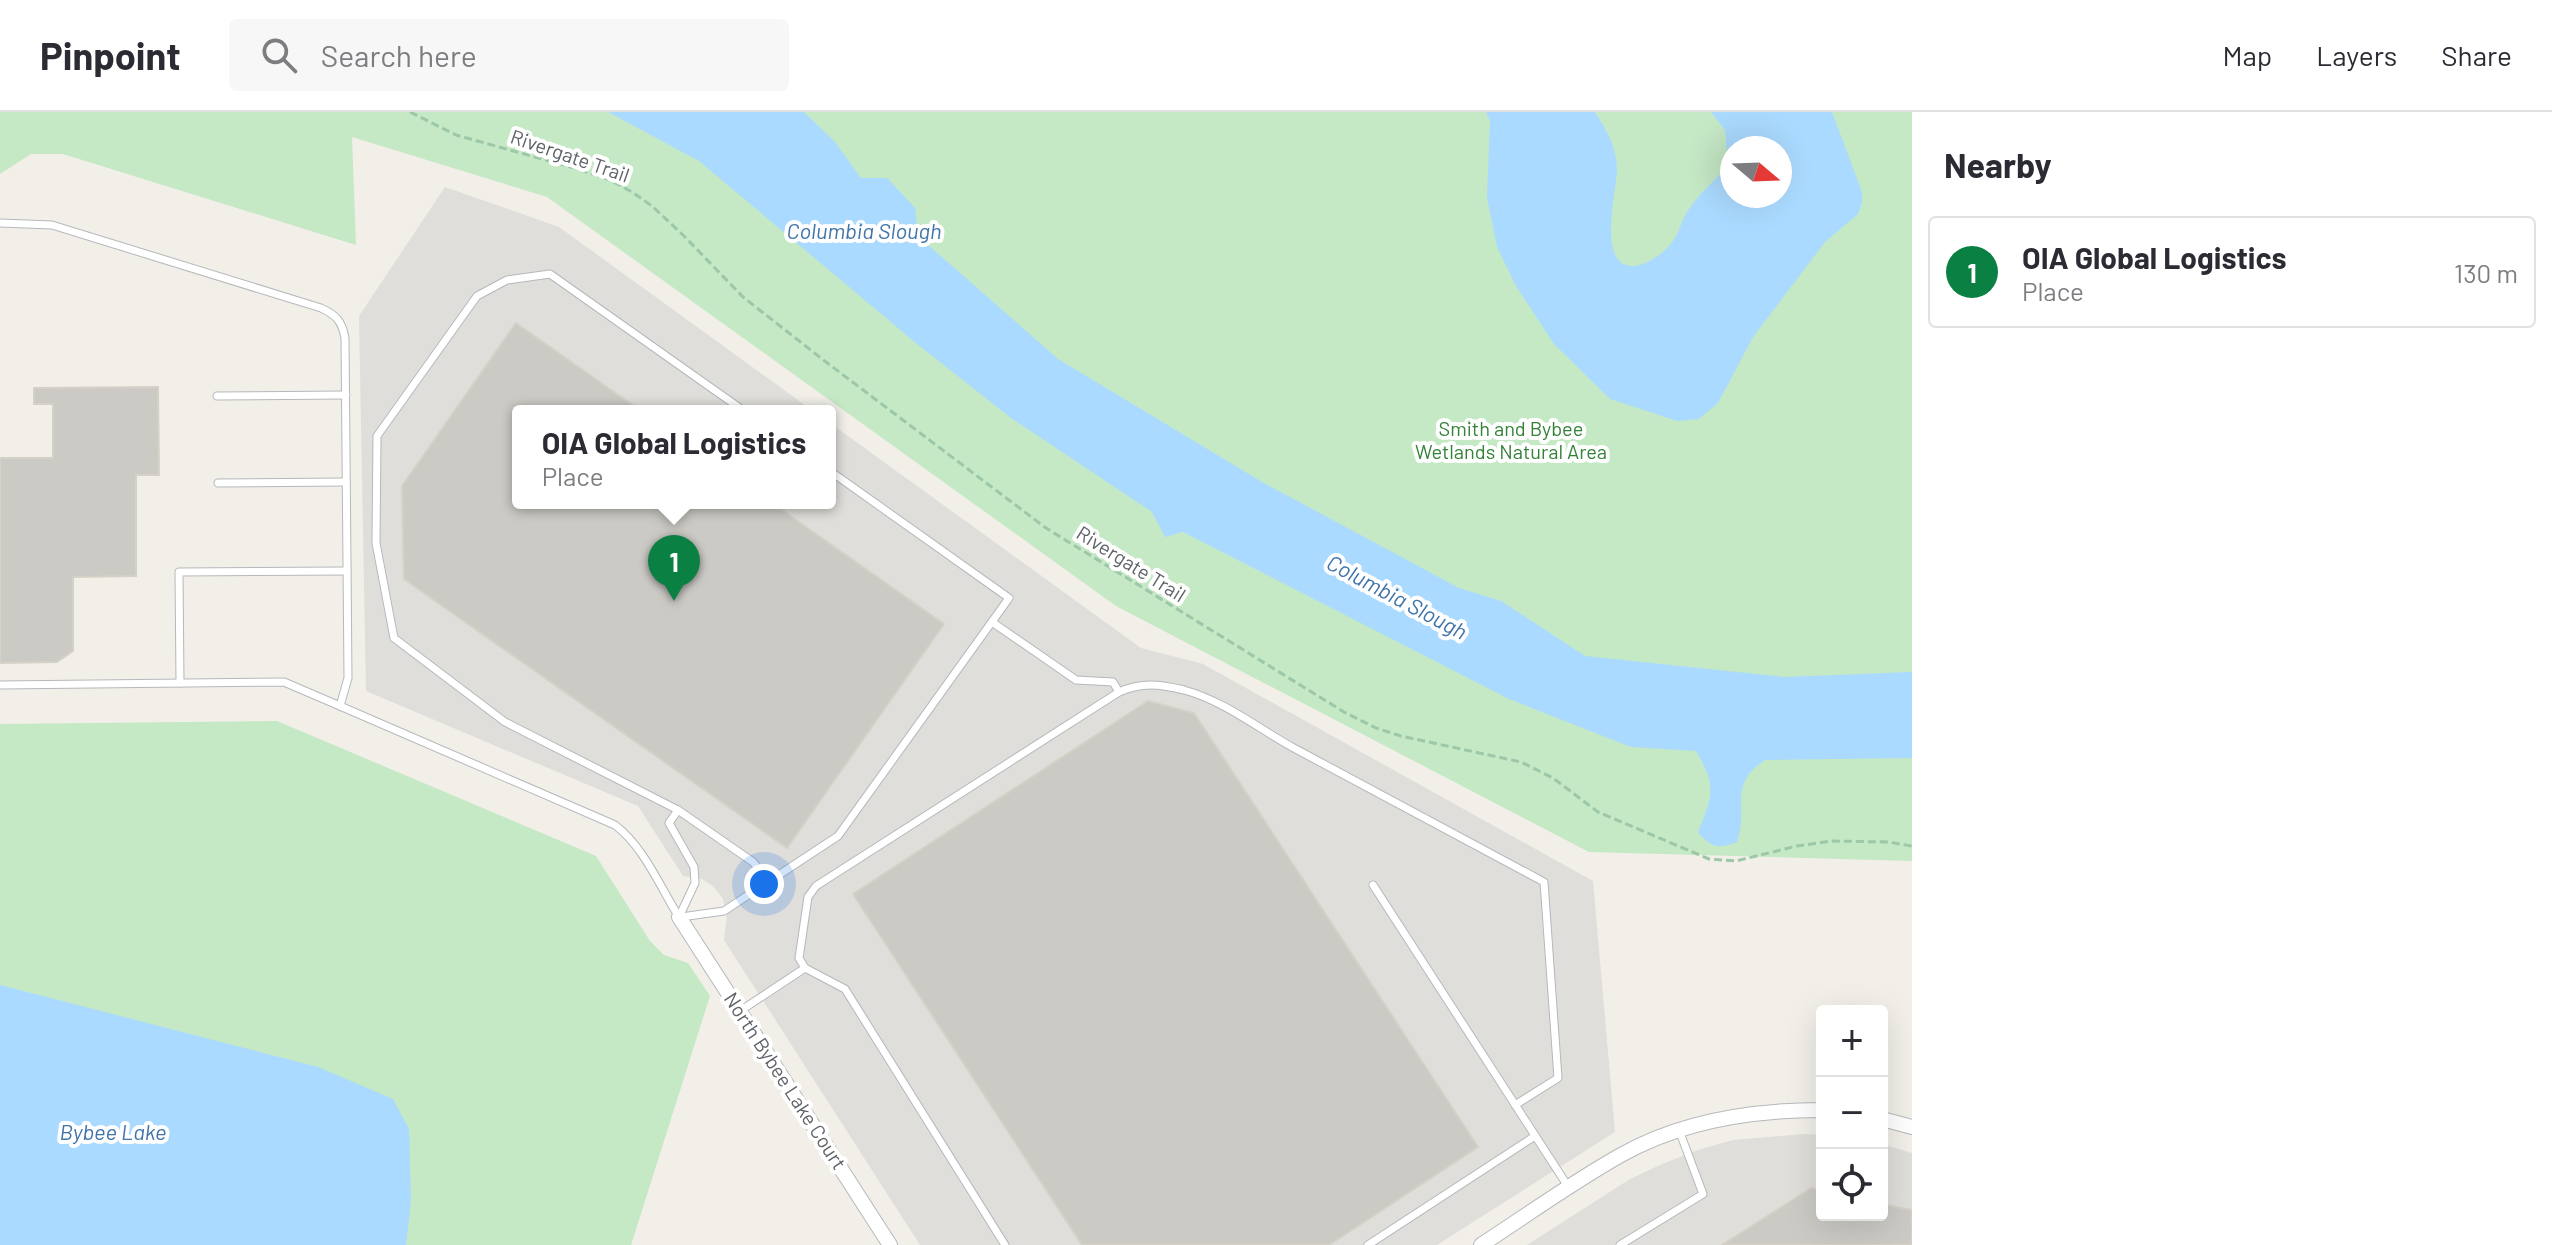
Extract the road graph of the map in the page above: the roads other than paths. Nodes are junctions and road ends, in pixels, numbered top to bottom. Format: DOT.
graph roads {
  1 [pos="0,223"];
  2 [pos="346,395"];
  3 [pos="217,396"];
  4 [pos="736,405"];
  5 [pos="836,475"];
  6 [pos="346,482"];
  7 [pos="218,483"];
  8 [pos="347,571"];
  9 [pos="992,622"];
  10 [pos="180,683"];
  11 [pos="0,685"];
  12 [pos="1119,692"];
  13 [pos="340,706"];
  14 [pos="678,810"];
  15 [pos="769,881"];
  16 [pos="1373,885"];
  17 [pos="679,917"];
  18 [pos="805,968"];
  19 [pos="739,1011"];
  20 [pos="1515,1105"];
  21 [pos="1816,1110"];
  22 [pos="1679,1130"];
  23 [pos="1535,1136"];
  24 [pos="1569,1188"];
  25 [pos="890,1245"];
  26 [pos="1005,1245"];
  27 [pos="1368,1245"];
  28 [pos="1481,1245"];
  29 [pos="1620,1245"];
  1 -- 2 [label="lane"];
  2 -- 3 [label="lane"];
  2 -- 6 [label="lane"];
  4 -- 14 [label="lane"];
  5 -- 9 [label="lane"];
  6 -- 7 [label="lane"];
  6 -- 8 [label="lane"];
  8 -- 10 [label="lane"];
  8 -- 13 [label="lane"];
  9 -- 12 [label="lane"];
  9 -- 15 [label="lane"];
  10 -- 11 [label="lane"];
  10 -- 13 [label="lane"];
  12 -- 18 [label="lane"];
  12 -- 20 [label="lane"];
  13 -- 17 [label="lane"];
  14 -- 15 [label="lane"];
  14 -- 17 [label="lane"];
  15 -- 17 [label="lane"];
  16 -- 20 [label="lane"];
  17 -- 19 [label="street, North Bybee Lake Court"];
  18 -- 19 [label="lane"];
  18 -- 26 [label="lane"];
  19 -- 25 [label="street, North Bybee Lake Court"];
  20 -- 23 [label="lane"];
  21 -- 22 [label="street"];
  22 -- 24 [label="street"];
  22 -- 29 [label="lane"];
  23 -- 24 [label="lane"];
  23 -- 27 [label="lane"];
  24 -- 28 [label="street"];
}
